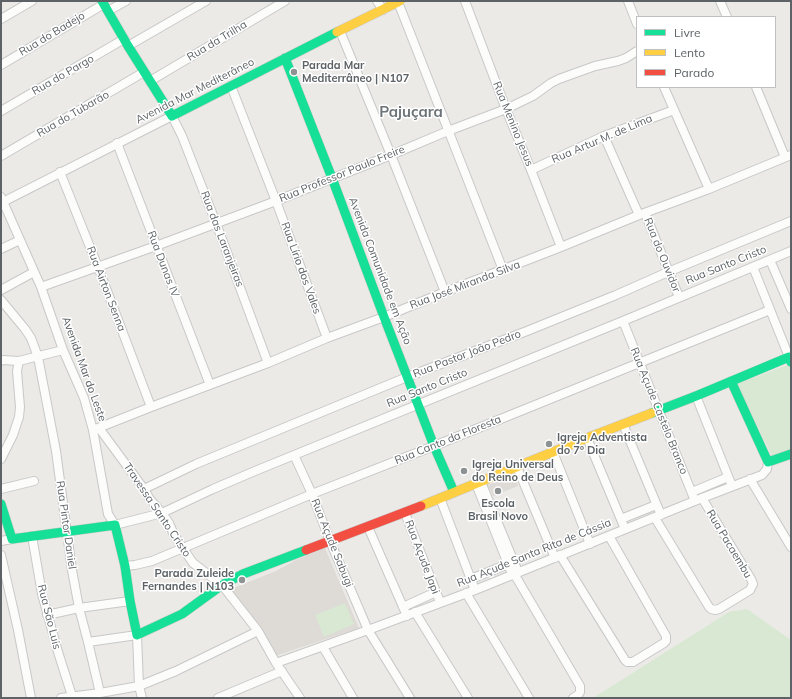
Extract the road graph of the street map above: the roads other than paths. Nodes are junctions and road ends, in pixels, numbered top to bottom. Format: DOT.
graph roads {
  1 [pos="32,1"];
  2 [pos="126,1"];
  3 [pos="206,1"];
  4 [pos="285,1"];
  5 [pos="377,1"];
  6 [pos="465,1"];
  7 [pos="628,1"];
  8 [pos="720,1"];
  9 [pos="395,2"];
  10 [pos="105,5"];
  11 [pos="383,10"];
  12 [pos="725,16"];
  13 [pos="1,19"];
  14 [pos="636,21"];
  15 [pos="340,31"];
  16 [pos="126,43"];
  17 [pos="636,53"];
  18 [pos="285,58"];
  19 [pos="1,65"];
  20 [pos="144,72"];
  21 [pos="150,81"];
  22 [pos="231,86"];
  23 [pos="664,88"];
  24 [pos="756,88"];
  25 [pos="506,109"];
  26 [pos="674,110"];
  27 [pos="1,111"];
  28 [pos="172,116"];
  29 [pos="448,131"];
  30 [pos="604,136"];
  31 [pos="118,143"];
  32 [pos="391,155"];
  33 [pos="1,156"];
  34 [pos="788,156"];
  35 [pos="531,170"];
  36 [pos="60,172"];
  37 [pos="332,178"];
  38 [pos="709,189"];
  39 [pos="2,200"];
  40 [pos="276,201"];
  41 [pos="642,214"];
  42 [pos="791,221"];
  43 [pos="216,223"];
  44 [pos="20,240"];
  45 [pos="156,246"];
  46 [pos="561,247"];
  47 [pos="1,249"];
  48 [pos="791,251"];
  49 [pos="770,260"];
  50 [pos="98,267"];
  51 [pos="753,268"];
  52 [pos="503,270"];
  53 [pos="34,272"];
  54 [pos="668,272"];
  55 [pos="41,287"];
  56 [pos="1,290"];
  57 [pos="445,292"];
  58 [pos="679,298"];
  59 [pos="1,300"];
  60 [pos="791,309"];
  61 [pos="770,310"];
  62 [pos="384,317"];
  63 [pos="623,321"];
  64 [pos="327,338"];
  65 [pos="63,350"];
  66 [pos="789,354"];
  67 [pos="38,357"];
  68 [pos="2,359"];
  69 [pos="19,361"];
  70 [pos="640,362"];
  71 [pos="268,363"];
  72 [pos="407,377"];
  73 [pos="731,381"];
  74 [pos="210,385"];
  75 [pos="696,396"];
  76 [pos="418,404"];
  77 [pos="151,406"];
  78 [pos="660,410"];
  79 [pos="623,424"];
  80 [pos="96,429"];
  81 [pos="587,438"];
  82 [pos="434,446"];
  83 [pos="553,452"];
  84 [pos="791,454"];
  85 [pos="294,455"];
  86 [pos="1,459"];
  87 [pos="768,462"];
  88 [pos="517,467"];
  89 [pos="728,477"];
  90 [pos="750,479"];
  91 [pos="34,481"];
  92 [pos="478,483"];
  93 [pos="732,486"];
  94 [pos="144,488"];
  95 [pos="1,489"];
  96 [pos="454,492"];
  97 [pos="692,492"];
  98 [pos="312,494"];
  99 [pos="440,498"];
  100 [pos="699,499"];
  101 [pos="1,504"];
  102 [pos="656,505"];
  103 [pos="405,512"];
  104 [pos="162,513"];
  105 [pos="658,516"];
  106 [pos="621,519"];
  107 [pos="115,525"];
  108 [pos="368,527"];
  109 [pos="625,529"];
  110 [pos="67,531"];
  111 [pos="32,536"];
  112 [pos="609,536"];
  113 [pos="12,539"];
  114 [pos="1,541"];
  115 [pos="330,541"];
  116 [pos="590,544"];
  117 [pos="791,547"];
  118 [pos="184,548"];
  119 [pos="1,555"];
  120 [pos="558,556"];
  121 [pos="511,563"];
  122 [pos="125,566"];
  123 [pos="515,574"];
  124 [pos="471,579"];
  125 [pos="222,585"];
  126 [pos="475,590"];
  127 [pos="436,592"];
  128 [pos="466,593"];
  129 [pos="130,600"];
  130 [pos="440,602"];
  131 [pos="403,607"];
  132 [pos="79,608"];
  133 [pos="415,612"];
  134 [pos="48,616"];
  135 [pos="407,616"];
  136 [pos="368,630"];
  137 [pos="258,631"];
  138 [pos="137,635"];
  139 [pos="88,642"];
  140 [pos="323,647"];
  141 [pos="276,662"];
  142 [pos="282,671"];
  143 [pos="139,686"];
  144 [pos="100,693"];
  145 [pos="72,696"];
  146 [pos="31,698"];
  147 [pos="62,698"];
  148 [pos="142,698"];
  149 [pos="218,698"];
  150 [pos="300,698"];
  151 [pos="353,698"];
  152 [pos="410,698"];
  153 [pos="468,698"];
  154 [pos="529,698"];
  155 [pos="573,698"];
  1 -- 13 [label="street"];
  2 -- 10 [label="street, Rua do Badejo"];
  3 -- 16 [label="street, Rua do Pargo"];
  4 -- 21 [label="street, Rua da Trilha"];
  5 -- 11 [label="street"];
  6 -- 25 [label="street, Rua Menino Jesus"];
  7 -- 14 [label="street"];
  8 -- 12 [label="street"];
  9 -- 11 [label="street, Avenida Mar Mediterâneo"];
  9 -- 29 [label="street"];
  10 -- 16 [label="street"];
  10 -- 19 [label="street, Rua do Badejo"];
  11 -- 15 [label="street, Avenida Mar Mediterâneo"];
  15 -- 18 [label="street, Avenida Mar Mediterâneo"];
  15 -- 32 [label="street"];
  16 -- 20 [label="street"];
  16 -- 27 [label="street, Rua do Pargo"];
  17 -- 25 [label="street, Rua Professor Paulo Freire"];
  18 -- 22 [label="street, Avenida Mar Mediterâneo"];
  18 -- 37 [label="street, Avenida Comunidade em Ação"];
  20 -- 21 [label="street"];
  20 -- 33 [label="street, Rua do Tubarão"];
  21 -- 28 [label="street"];
  22 -- 28 [label="street, Avenida Mar Mediterâneo"];
  22 -- 40 [label="street, Rua Lírio dos Vales"];
  23 -- 26 [label="street"];
  24 -- 34 [label="street"];
  25 -- 29 [label="street, Rua Professor Paulo Freire"];
  25 -- 35 [label="street, Rua Menino Jesus"];
  26 -- 30 [label="street, Rua Artur M. de Lima"];
  26 -- 38 [label="street"];
  28 -- 31 [label="street, Avenida Mar Mediterâneo"];
  28 -- 43 [label="street, Rua das Laranjeiras"];
  29 -- 32 [label="street, Rua Professor Paulo Freire"];
  29 -- 52 [label="street"];
  30 -- 35 [label="street, Rua Artur M. de Lima"];
  30 -- 41 [label="street, Rua do Ouvidor"];
  31 -- 36 [label="street, Avenida Mar Mediterâneo"];
  31 -- 45 [label="street, Rua Dunas IV"];
  32 -- 37 [label="street, Rua Professor Paulo Freire"];
  32 -- 57 [label="street"];
  34 -- 38 [label="street, Rua José Miranda Silva"];
  35 -- 46 [label="street, Rua Menino Jesus"];
  36 -- 39 [label="street, Avenida Mar Mediterâneo"];
  36 -- 50 [label="street, Rua Airton Senna"];
  37 -- 40 [label="street, Rua Professor Paulo Freire"];
  37 -- 62 [label="street, Avenida Comunidade em Ação"];
  38 -- 41 [label="street, Rua José Miranda Silva"];
  39 -- 44 [label="street, Avenida Mar do Leste"];
  40 -- 43 [label="street, Rua Professor Paulo Freire"];
  40 -- 64 [label="street, Rua Lírio dos Vales"];
  41 -- 46 [label="street, Rua José Miranda Silva"];
  41 -- 54 [label="street, Rua do Ouvidor"];
  42 -- 54 [label="street, Rua Pastor João Pedro"];
  43 -- 45 [label="street, Rua Professor Paulo Freire"];
  43 -- 71 [label="street, Rua das Laranjeiras"];
  44 -- 47 [label="street"];
  44 -- 53 [label="street, Avenida Mar do Leste"];
  45 -- 50 [label="street, Rua Professor Paulo Freire"];
  45 -- 74 [label="street, Rua Dunas IV"];
  46 -- 52 [label="street, Rua José Miranda Silva"];
  48 -- 49 [label="street, Rua Santo Cristo"];
  49 -- 51 [label="street, Rua Santo Cristo"];
  49 -- 60 [label="street"];
  50 -- 55 [label="street, Rua Professor Paulo Freire"];
  50 -- 77 [label="street, Rua Airton Senna"];
  51 -- 58 [label="street, Rua Santo Cristo"];
  51 -- 61 [label="street"];
  52 -- 57 [label="street, Rua José Miranda Silva"];
  53 -- 55 [label="street, Avenida Mar do Leste"];
  53 -- 56 [label="street"];
  54 -- 58 [label="street, Rua do Ouvidor"];
  54 -- 72 [label="street, Rua Pastor João Pedro"];
  55 -- 65 [label="street, Avenida Mar do Leste"];
  57 -- 62 [label="street, Rua José Miranda Silva"];
  58 -- 63 [label="street, Rua Santo Cristo"];
  59 -- 67 [label="street, Rua Pintor Daniel"];
  61 -- 66 [label="street"];
  61 -- 70 [label="street, Rua Canto da Floresta"];
  62 -- 64 [label="street, Rua José Miranda Silva"];
  62 -- 72 [label="street, Avenida Comunidade em Ação"];
  63 -- 70 [label="street, Rua Açude Castelo Branco"];
  63 -- 76 [label="street, Rua Santo Cristo"];
  64 -- 71 [label="street, Rua José Miranda Silva"];
  65 -- 67 [label="street"];
  65 -- 80 [label="street, Avenida Mar do Leste"];
  66 -- 73 [label="street"];
  67 -- 69 [label="street"];
  67 -- 110 [label="street, Rua Pintor Daniel"];
  68 -- 69 [label="street"];
  69 -- 86 [label="street"];
  70 -- 78 [label="street, Rua Açude Castelo Branco"];
  70 -- 82 [label="street, Rua Canto da Floresta"];
  71 -- 74 [label="street, Rua José Miranda Silva"];
  72 -- 76 [label="street, Avenida Comunidade em Ação"];
  72 -- 94 [label="street, Rua Pastor João Pedro"];
  73 -- 75 [label="street"];
  73 -- 87 [label="street"];
  74 -- 77 [label="street, Rua José Miranda Silva"];
  75 -- 78 [label="street"];
  75 -- 89 [label="street"];
  76 -- 82 [label="street, Avenida Comunidade em Ação"];
  76 -- 85 [label="street, Rua Santo Cristo"];
  77 -- 80 [label="street, Rua José Miranda Silva"];
  78 -- 79 [label="street"];
  78 -- 97 [label="street, Rua Açude Castelo Branco"];
  79 -- 81 [label="street"];
  79 -- 102 [label="street"];
  80 -- 94 [label="street, Travessa Santo Cristo"];
  80 -- 107 [label="street, Avenida Mar do Leste"];
  81 -- 83 [label="street"];
  81 -- 106 [label="street"];
  82 -- 96 [label="street, Avenida Comunidade em Ação"];
  82 -- 98 [label="street, Rua Canto da Floresta"];
  83 -- 88 [label="street"];
  83 -- 116 [label="street"];
  84 -- 87 [label="street"];
  85 -- 98 [label="street, Rua Açude Sabugi"];
  85 -- 104 [label="street, Rua Santo Cristo"];
  87 -- 90 [label="street, Rua Açude Santa Rita de Cássia"];
  88 -- 92 [label="street"];
  88 -- 120 [label="street"];
  89 -- 93 [label="street"];
  89 -- 97 [label="street"];
  90 -- 93 [label="street, Rua Açude Santa Rita de Cássia"];
  90 -- 117 [label="street"];
  91 -- 95 [label="street"];
  92 -- 96 [label="street"];
  92 -- 121 [label="street"];
  93 -- 100 [label="street, Rua Açude Santa Rita de Cássia"];
  94 -- 104 [label="street, Travessa Santo Cristo"];
  96 -- 99 [label="street"];
  97 -- 100 [label="street, Rua Açude Castelo Branco"];
  98 -- 115 [label="street, Rua Açude Sabugi"];
  98 -- 118 [label="street, Rua Canto da Floresta"];
  99 -- 103 [label="street"];
  99 -- 124 [label="street"];
  100 -- 105 [label="street, Rua Açude Santa Rita de Cássia"];
  100 -- 105 [label="street, Rua Pacaembu"];
  101 -- 113 [label="street"];
  102 -- 105 [label="street"];
  102 -- 106 [label="street"];
  103 -- 108 [label="street"];
  103 -- 127 [label="street, Rua Açude Japi"];
  104 -- 107 [label="street, Rua Santo Cristo"];
  104 -- 118 [label="street, Travessa Santo Cristo"];
  105 -- 109 [label="street, Rua Açude Santa Rita de Cássia"];
  106 -- 109 [label="street"];
  107 -- 110 [label="street, Rua Santo Cristo"];
  107 -- 122 [label="street, Avenida Mar do Leste"];
  108 -- 115 [label="street"];
  108 -- 131 [label="street"];
  109 -- 112 [label="street, Rua Açude Santa Rita de Cássia"];
  110 -- 111 [label="street, Rua Santo Cristo"];
  110 -- 132 [label="street, Rua Pintor Daniel"];
  111 -- 113 [label="street, Rua Santo Cristo"];
  111 -- 134 [label="street, Rua São Luis"];
  112 -- 116 [label="street, Rua Açude Santa Rita de Cássia"];
  112 -- 120 [label="street"];
  113 -- 114 [label="street"];
  115 -- 125 [label="street"];
  115 -- 136 [label="street, Rua Açude Sabugi"];
  116 -- 120 [label="street, Rua Açude Santa Rita de Cássia"];
  118 -- 122 [label="street, Rua Canto da Floresta"];
  118 -- 125 [label="street, Travessa Santo Cristo"];
  119 -- 146 [label="street"];
  120 -- 123 [label="street, Rua Açude Santa Rita de Cássia"];
  121 -- 123 [label="street"];
  121 -- 124 [label="street"];
  122 -- 129 [label="street, Avenida Mar do Leste"];
  123 -- 126 [label="street, Rua Açude Santa Rita de Cássia"];
  123 -- 155 [label="street"];
  124 -- 126 [label="street"];
  125 -- 137 [label="street, Travessa Santo Cristo"];
  125 -- 138 [label="street"];
  126 -- 128 [label="street, Rua Açude Santa Rita de Cássia"];
  127 -- 130 [label="street, Rua Açude Japi"];
  127 -- 131 [label="street"];
  128 -- 130 [label="street, Rua Açude Santa Rita de Cássia"];
  128 -- 154 [label="street"];
  129 -- 132 [label="street"];
  129 -- 138 [label="street, Avenida Mar do Leste"];
  130 -- 133 [label="street, Rua Açude Santa Rita de Cássia"];
  131 -- 135 [label="street"];
  132 -- 134 [label="street"];
  132 -- 139 [label="street, Rua Pintor Daniel"];
  133 -- 135 [label="street, Rua Açude Santa Rita de Cássia"];
  133 -- 153 [label="street"];
  134 -- 145 [label="street, Rua São Luis"];
  135 -- 136 [label="street, Rua Açude Santa Rita de Cássia"];
  136 -- 140 [label="street, Rua Açude Santa Rita de Cássia"];
  136 -- 152 [label="street, Rua Açude Sabugi"];
  137 -- 141 [label="street, Travessa Santo Cristo"];
  137 -- 143 [label="street"];
  138 -- 139 [label="street"];
  138 -- 143 [label="street, Avenida Mar do Leste"];
  139 -- 144 [label="street, Rua Pintor Daniel"];
  140 -- 141 [label="street, Rua Açude Santa Rita de Cássia"];
  140 -- 151 [label="street"];
  141 -- 142 [label="street, Travessa Santo Cristo"];
  142 -- 149 [label="street"];
  142 -- 150 [label="street, Travessa Santo Cristo"];
  143 -- 144 [label="street"];
  143 -- 148 [label="street, Avenida Mar do Leste"];
  144 -- 145 [label="street"];
  145 -- 147 [label="street"];
}
